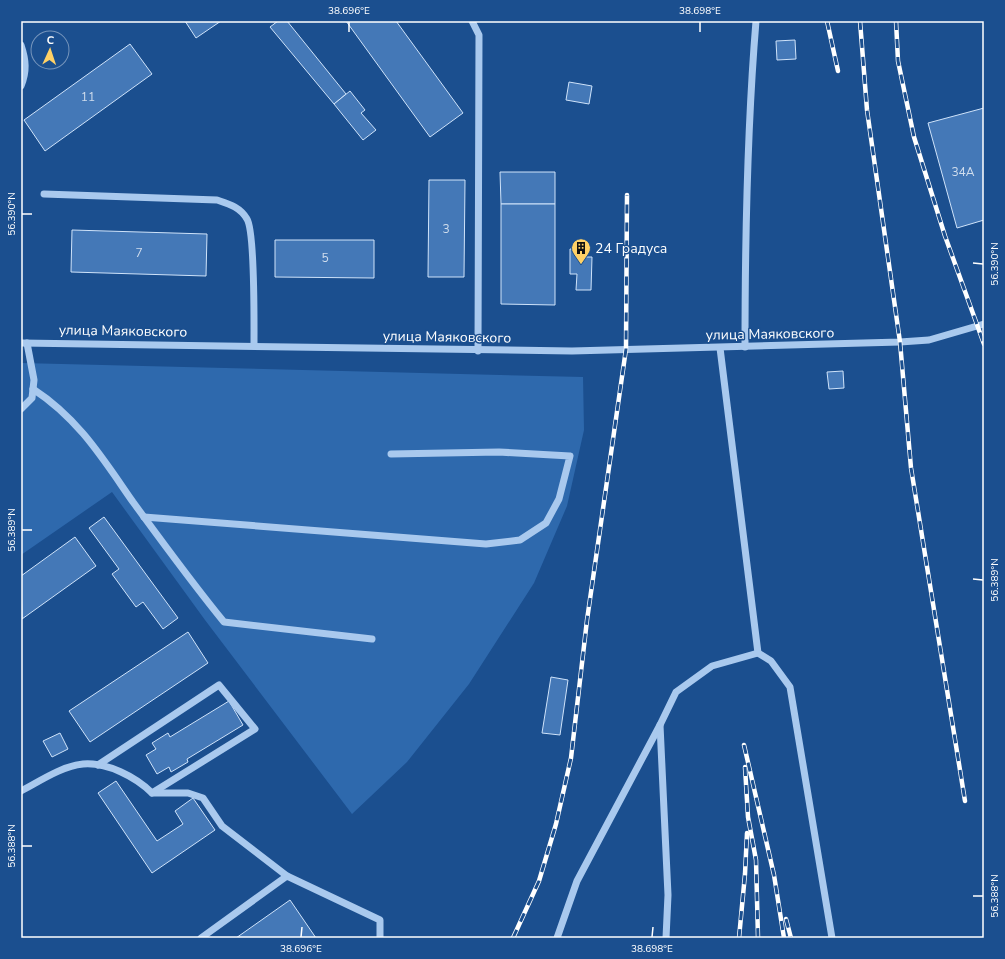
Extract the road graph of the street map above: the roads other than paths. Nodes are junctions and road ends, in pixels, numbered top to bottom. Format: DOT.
graph roads {
  1 [pos="472,21"];
  2 [pos="756,21"];
  3 [pos="21,45"];
  4 [pos="21,86"];
  5 [pos="44,194"];
  6 [pos="984,324"];
  7 [pos="24,343"];
  8 [pos="254,346"];
  9 [pos="720,348"];
  10 [pos="745,348"];
  11 [pos="478,351"];
  12 [pos="33,389"];
  13 [pos="21,409"];
  14 [pos="391,454"];
  15 [pos="144,517"];
  16 [pos="372,639"];
  17 [pos="758,653"];
  18 [pos="660,725"];
  19 [pos="98,765"];
  20 [pos="21,791"];
  21 [pos="152,793"];
  22 [pos="288,876"];
  23 [pos="201,938"];
  24 [pos="380,938"];
  25 [pos="557,938"];
  26 [pos="666,938"];
  27 [pos="832,938"];
  1 -- 11 [label="street"];
  2 -- 10 [label="street"];
  3 -- 4 [label="street"];
  5 -- 8 [label="street"];
  6 -- 10 [label="street, улица Маяковского"];
  7 -- 8 [label="street, улица Маяковского"];
  7 -- 12 [label="street"];
  8 -- 11 [label="street, улица Маяковского"];
  9 -- 10 [label="street, улица Маяковского"];
  9 -- 11 [label="street, улица Маяковского"];
  9 -- 17 [label="street"];
  12 -- 13 [label="street"];
  12 -- 15 [label="street"];
  14 -- 15 [label="street"];
  15 -- 16 [label="street"];
  17 -- 18 [label="street"];
  17 -- 27 [label="street"];
  18 -- 25 [label="street"];
  18 -- 26 [label="street"];
  19 -- 20 [label="street"];
  19 -- 21 [label="street"];
  19 -- 21 [label="street"];
  21 -- 22 [label="street"];
  22 -- 23 [label="street"];
  22 -- 24 [label="street"];
}
